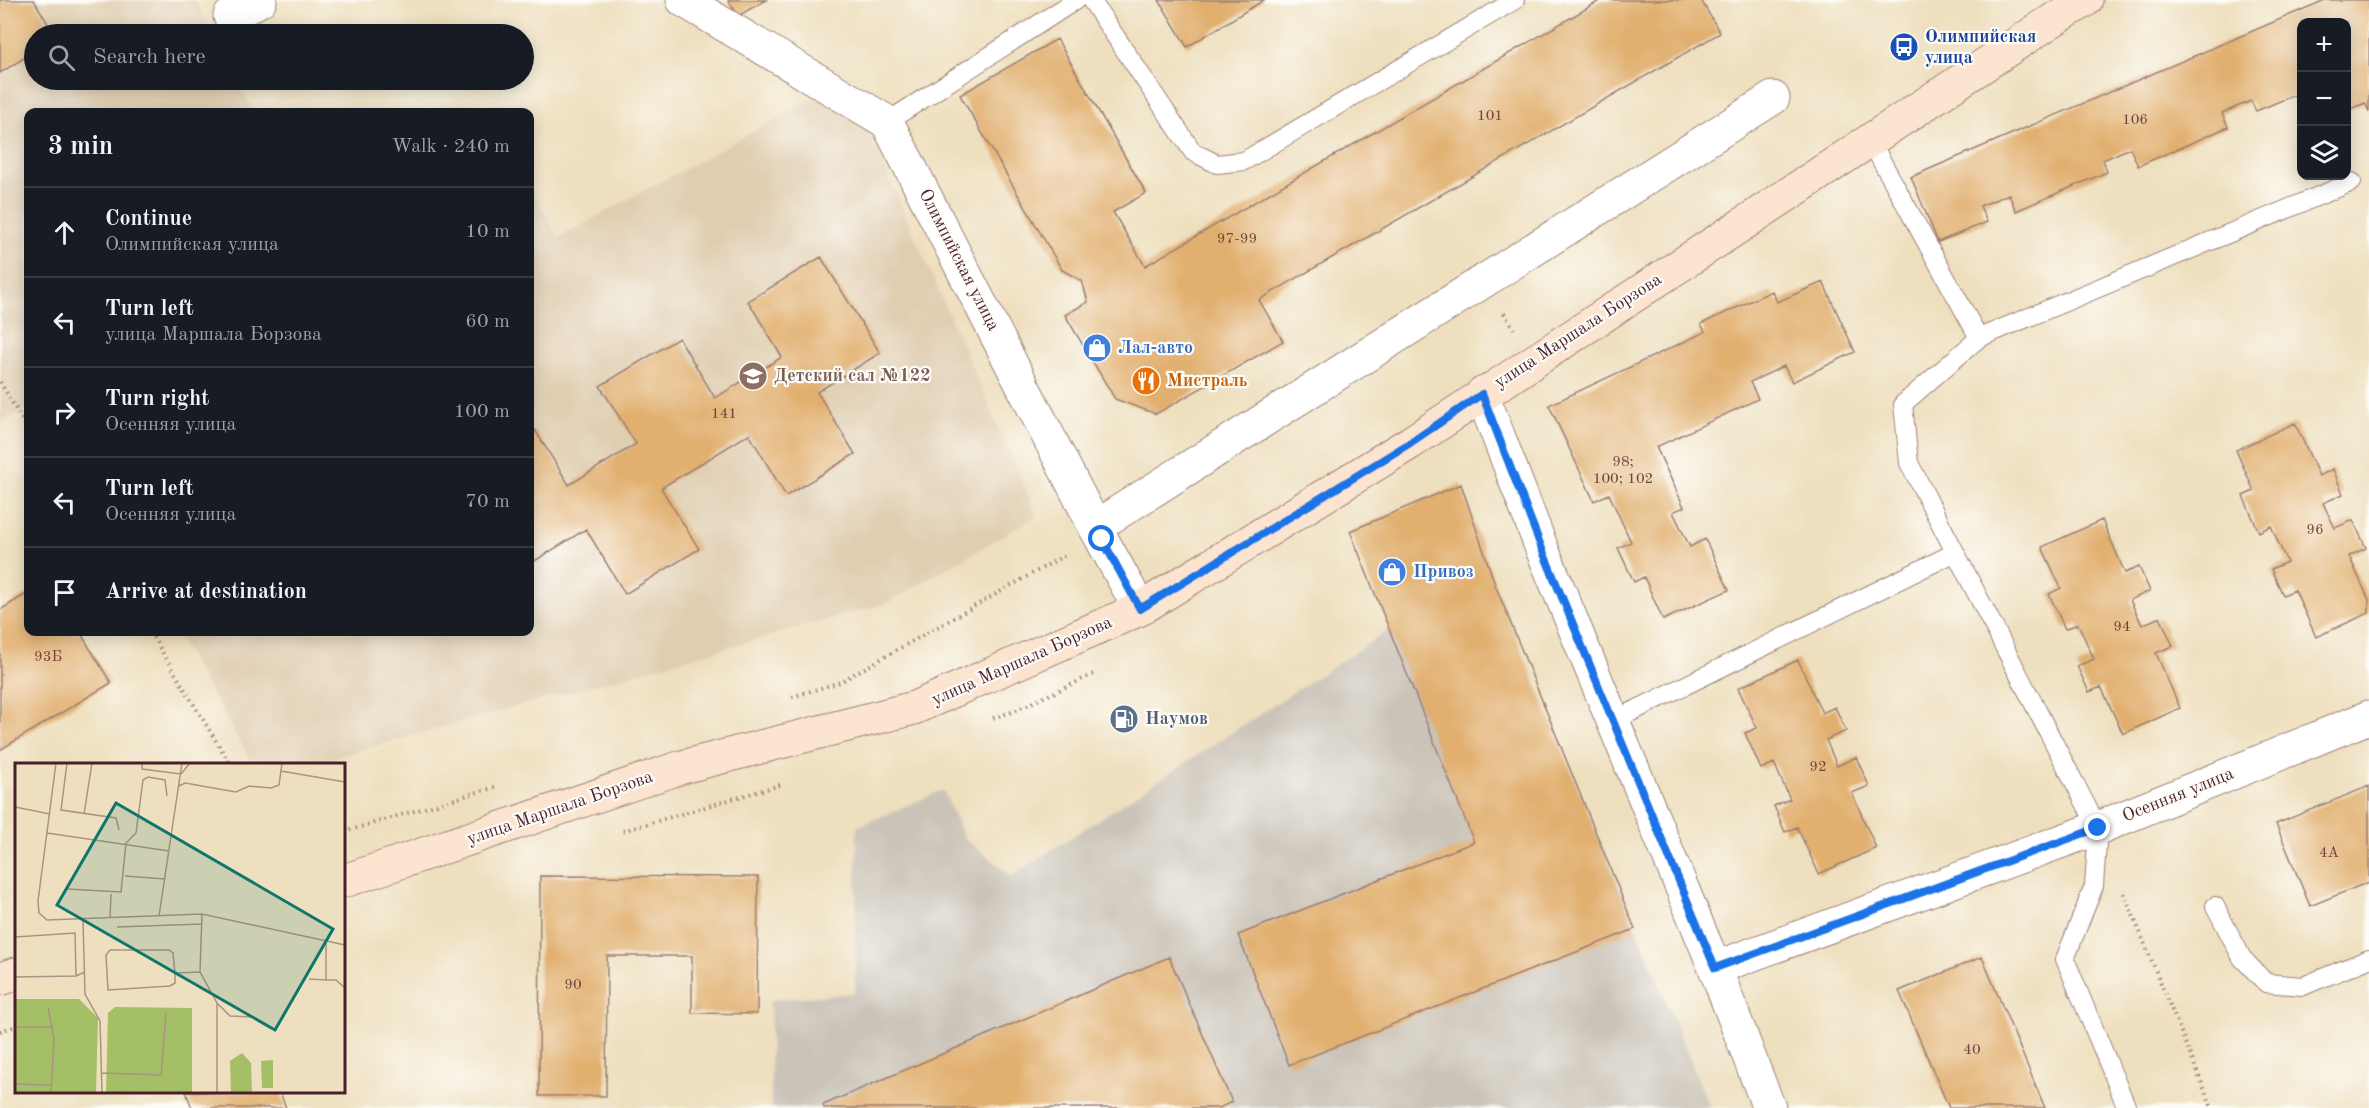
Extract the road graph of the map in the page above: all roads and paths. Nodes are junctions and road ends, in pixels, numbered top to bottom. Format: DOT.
graph roads {
  1 [pos="260,0"];
  2 [pos="683,0"];
  3 [pos="1077,0"];
  4 [pos="1091,0"];
  5 [pos="1515,0"];
  6 [pos="2086,0"];
  7 [pos="230,16"];
  8 [pos="1773,98"];
  9 [pos="887,122"];
  10 [pos="1870,140"];
  11 [pos="2352,182"];
  12 [pos="1502,309"];
  13 [pos="1979,338"];
  14 [pos="1533,360"];
  15 [pos="0,382"];
  16 [pos="1482,394"];
  17 [pos="24,422"];
  18 [pos="1098,533"];
  19 [pos="1954,553"];
  20 [pos="1140,609"];
  21 [pos="152,636"];
  22 [pos="783,699"];
  23 [pos="2369,717"];
  24 [pos="1613,721"];
  25 [pos="229,763"];
  26 [pos="501,785"];
  27 [pos="2098,828"];
  28 [pos="345,832"];
  29 [pos="345,881"];
  30 [pos="2120,882"];
  31 [pos="2215,906"];
  32 [pos="2369,959"];
  33 [pos="1715,968"];
  34 [pos="15,974"];
  35 [pos="0,978"];
  36 [pos="15,1026"];
  37 [pos="0,1031"];
  38 [pos="1769,1108"];
  39 [pos="2127,1108"];
  40 [pos="2212,1108"];
  1 -- 7 [label="street"];
  2 -- 9 [label="street"];
  3 -- 9 [label="lane"];
  4 -- 5 [label="lane"];
  6 -- 10 [label="main road, улица Маршала Борзова"];
  8 -- 18 [label="street"];
  9 -- 18 [label="street, Олимпийская улица"];
  10 -- 13 [label="lane"];
  10 -- 14 [label="main road, улица Маршала Борзова"];
  11 -- 13 [label="lane"];
  12 -- 14 [label="path"];
  13 -- 19 [label="lane"];
  14 -- 16 [label="main road, улица Маршала Борзова"];
  15 -- 17 [label="path"];
  16 -- 20 [label="main road, улица Маршала Борзова"];
  16 -- 24 [label="street"];
  18 -- 20 [label="street, Олимпийская улица"];
  18 -- 22 [label="path"];
  19 -- 24 [label="lane"];
  19 -- 27 [label="lane"];
  20 -- 29 [label="main road, улица Маршала Борзова"];
  21 -- 25 [label="path"];
  23 -- 27 [label="street, Осенняя улица"];
  24 -- 33 [label="street"];
  26 -- 28 [label="path"];
  27 -- 33 [label="street, Осенняя улица"];
  27 -- 39 [label="lane"];
  30 -- 40 [label="path"];
  31 -- 32 [label="lane"];
  33 -- 38 [label="street"];
  34 -- 35 [label="main road"];
  36 -- 37 [label="path"];
}
